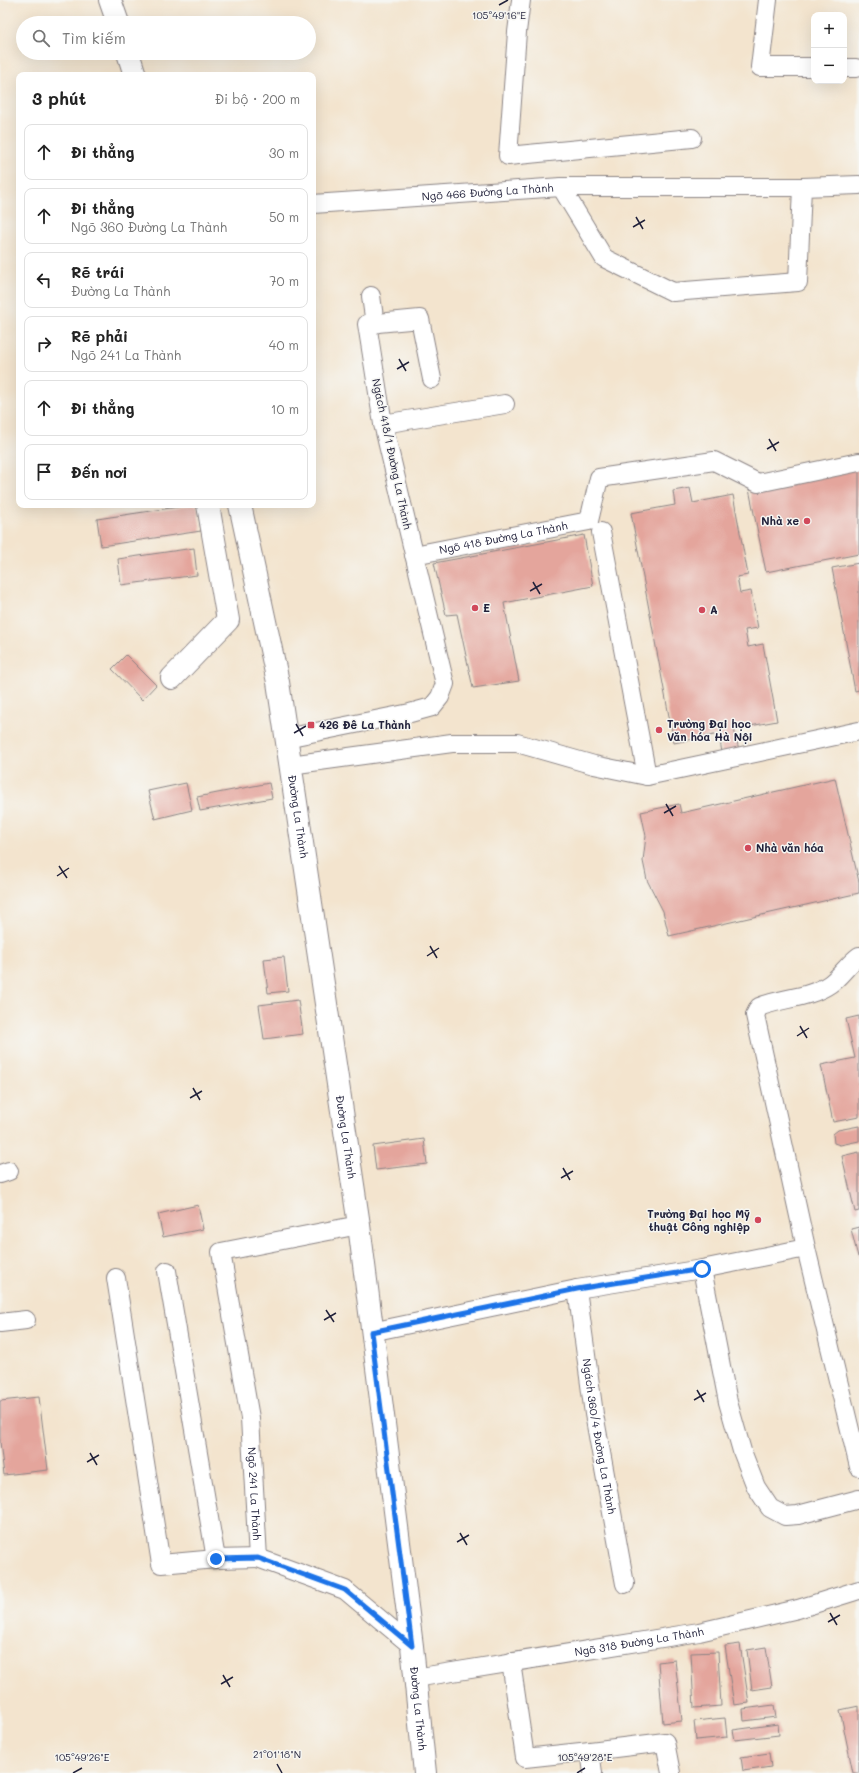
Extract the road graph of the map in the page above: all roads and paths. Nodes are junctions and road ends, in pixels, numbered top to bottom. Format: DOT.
graph roads {
  1 [pos="110,0"];
  2 [pos="521,0"];
  3 [pos="768,0"];
  4 [pos="116,16"];
  5 [pos="130,60"];
  6 [pos="811,67"];
  7 [pos="134,72"];
  8 [pos="692,138"];
  9 [pos="859,185"];
  10 [pos="561,187"];
  11 [pos="802,187"];
  12 [pos="316,204"];
  13 [pos="370,296"];
  14 [pos="375,324"];
  15 [pos="432,379"];
  16 [pos="505,404"];
  17 [pos="383,424"];
  18 [pos="859,462"];
  19 [pos="209,508"];
  20 [pos="241,508"];
  21 [pos="601,532"];
  22 [pos="414,555"];
  23 [pos="172,678"];
  24 [pos="859,732"];
  25 [pos="286,738"];
  26 [pos="290,765"];
  27 [pos="647,776"];
  28 [pos="859,956"];
  29 [pos="359,1225"];
  30 [pos="806,1248"];
  31 [pos="702,1269"];
  32 [pos="167,1271"];
  33 [pos="116,1278"];
  34 [pos="577,1289"];
  35 [pos="26,1320"];
  36 [pos="0,1323"];
  37 [pos="371,1332"];
  38 [pos="859,1467"];
  39 [pos="859,1499"];
  40 [pos="258,1558"];
  41 [pos="216,1559"];
  42 [pos="625,1584"];
  43 [pos="859,1590"];
  44 [pos="412,1646"];
  45 [pos="511,1662"];
  46 [pos="415,1678"];
  47 [pos="590,1751"];
  48 [pos="425,1773"];
  49 [pos="593,1773"];
  50 [pos="671,1773"];
  1 -- 4 [label="street"];
  2 -- 8 [label="lane"];
  3 -- 6 [label="lane"];
  5 -- 7 [label="street"];
  9 -- 11 [label="lane"];
  10 -- 11 [label="lane"];
  10 -- 11 [label="lane, Ngõ 466 Đường La Thành"];
  10 -- 12 [label="lane, Ngõ 466 Đường La Thành"];
  13 -- 14 [label="lane"];
  14 -- 15 [label="lane"];
  14 -- 17 [label="lane, Ngách 418/1 Đường La Thành"];
  16 -- 17 [label="lane"];
  17 -- 22 [label="lane, Ngách 418/1 Đường La Thành"];
  18 -- 22 [label="lane, Ngõ 418 Đường La Thành"];
  19 -- 23 [label="street"];
  20 -- 25 [label="street, Đường La Thành"];
  21 -- 27 [label="lane"];
  22 -- 25 [label="lane"];
  24 -- 27 [label="lane"];
  25 -- 26 [label="street, Đường La Thành"];
  26 -- 27 [label="lane"];
  26 -- 29 [label="street, Đường La Thành"];
  28 -- 30 [label="lane"];
  29 -- 37 [label="street, Đường La Thành"];
  29 -- 40 [label="lane, Ngõ 241 La Thành"];
  30 -- 31 [label="lane"];
  30 -- 38 [label="lane"];
  31 -- 34 [label="lane"];
  31 -- 39 [label="lane"];
  32 -- 41 [label="lane"];
  33 -- 41 [label="lane"];
  34 -- 37 [label="lane"];
  34 -- 42 [label="lane, Ngách 360/4 Đường La Thành"];
  35 -- 36 [label="lane"];
  37 -- 44 [label="street, Đường La Thành"];
  40 -- 41 [label="lane"];
  40 -- 44 [label="lane"];
  43 -- 45 [label="lane, Ngõ 318 Đường La Thành"];
  44 -- 46 [label="street, Đường La Thành"];
  45 -- 46 [label="lane, Ngõ 318 Đường La Thành"];
  45 -- 47 [label="lane"];
  46 -- 48 [label="street, Đường La Thành"];
  47 -- 49 [label="lane"];
  47 -- 50 [label="lane"];
}
